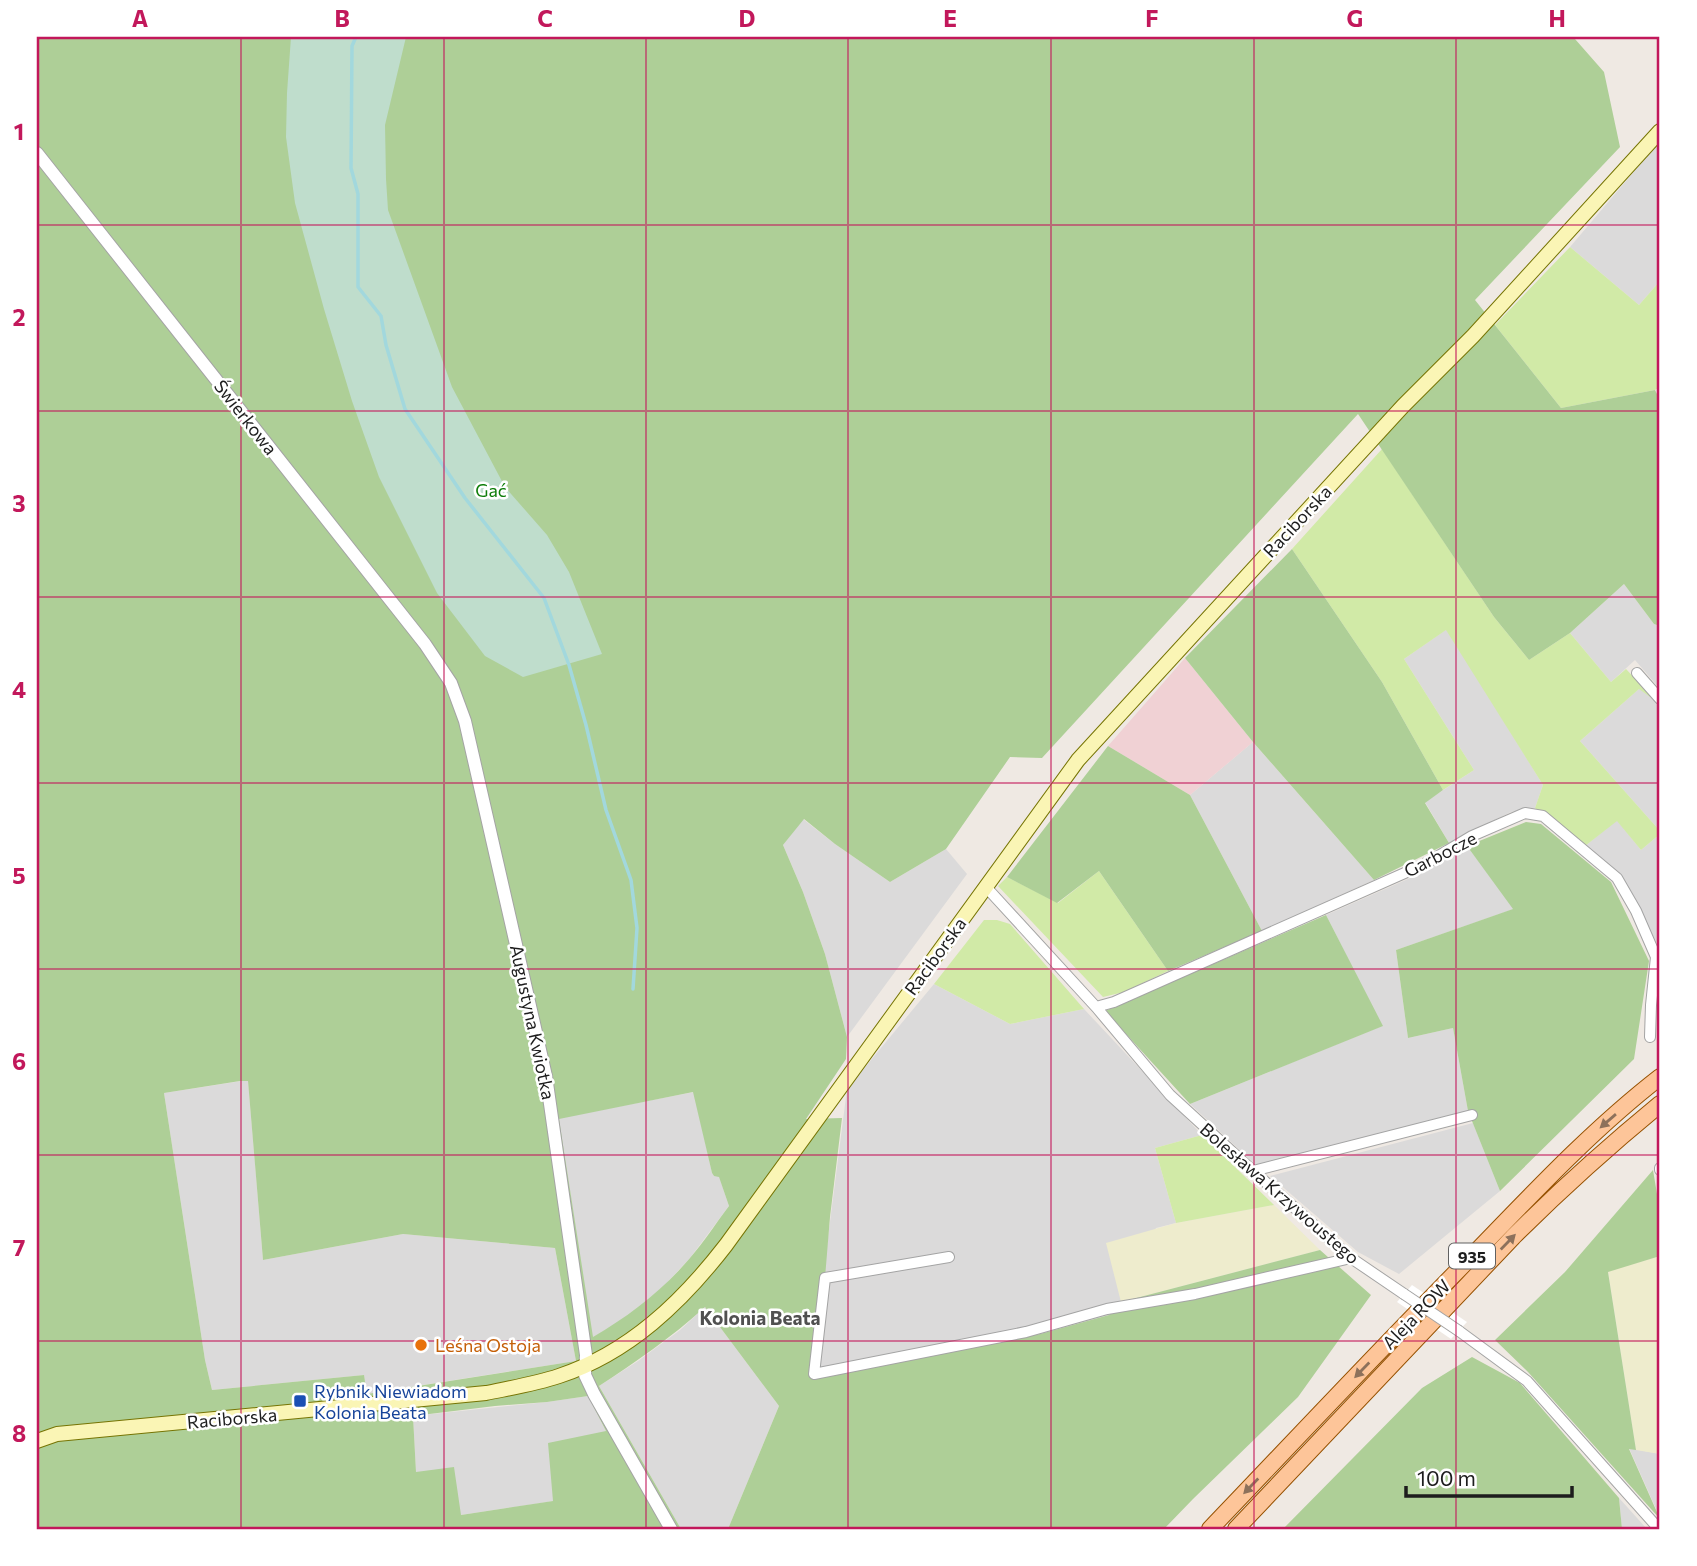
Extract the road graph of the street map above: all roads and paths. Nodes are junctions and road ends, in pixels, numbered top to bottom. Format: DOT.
graph roads {
  1 [pos="1660,131"];
  2 [pos="37,153"];
  3 [pos="1637,673"];
  4 [pos="451,684"];
  5 [pos="1660,699"];
  6 [pos="986,887"];
  7 [pos="1658,957"];
  8 [pos="1096,1007"];
  9 [pos="1650,1037"];
  10 [pos="1660,1077"];
  11 [pos="1660,1104"];
  12 [pos="1472,1115"];
  13 [pos="1253,1171"];
  14 [pos="949,1257"];
  15 [pos="1352,1258"];
  16 [pos="585,1366"];
  17 [pos="37,1441"];
  18 [pos="671,1529"];
  19 [pos="1210,1529"];
  20 [pos="1236,1529"];
  21 [pos="1659,1529"];
  1 -- 6 [label="main road, Raciborska"];
  2 -- 4 [label="street, Świerkowa"];
  3 -- 5 [label="street"];
  4 -- 16 [label="street, Augustyna Kwiotka"];
  6 -- 8 [label="street, Bolesława Krzywoustego"];
  6 -- 16 [label="main road, Raciborska"];
  7 -- 8 [label="street, Garbocze"];
  7 -- 9 [label="street, Garbocze"];
  8 -- 13 [label="street, Bolesława Krzywoustego"];
  10 -- 19 [label="main road, Aleja ROW / 935, one-way"];
  20 -- 11 [label="main road, Aleja ROW / 935, one-way"];
  12 -- 13 [label="street"];
  13 -- 15 [label="street, Bolesława Krzywoustego"];
  14 -- 15 [label="street"];
  15 -- 21 [label="street, Bolesława Krzywoustego, bridge"];
  16 -- 17 [label="main road, Raciborska"];
  16 -- 18 [label="street, Augustyna Kwiotka"];
}
